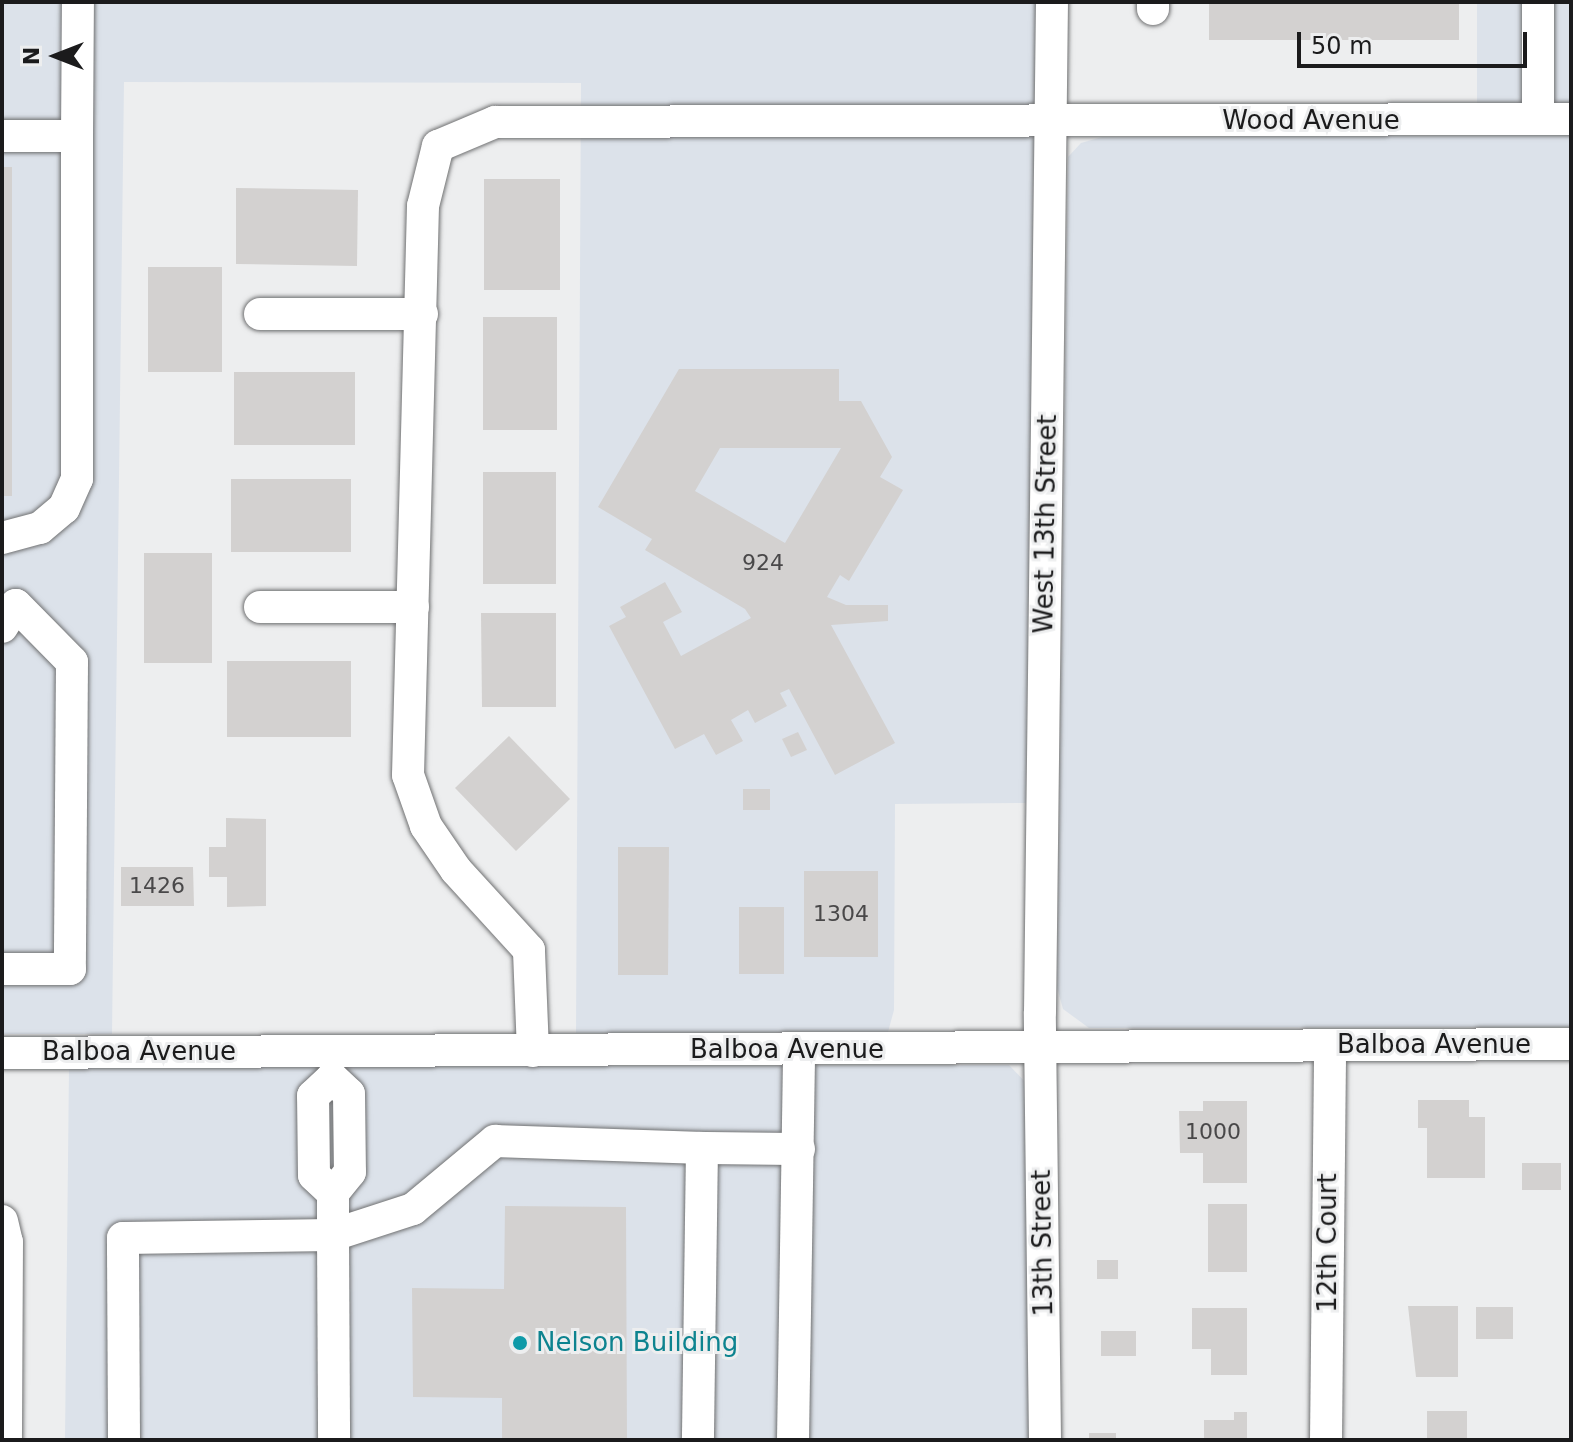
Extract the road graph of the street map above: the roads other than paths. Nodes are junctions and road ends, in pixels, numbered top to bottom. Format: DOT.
graph roads {
  1 [pos="78,2"];
  2 [pos="1052,2"];
  3 [pos="1538,2"];
  4 [pos="1538,119"];
  5 [pos="1571,119"];
  6 [pos="1050,123"];
  7 [pos="2,136"];
  8 [pos="77,136"];
  9 [pos="260,314"];
  10 [pos="422,314"];
  11 [pos="2,538"];
  12 [pos="7,605"];
  13 [pos="260,607"];
  14 [pos="413,607"];
  15 [pos="2,969"];
  16 [pos="1571,1044"];
  17 [pos="1330,1046"];
  18 [pos="1041,1047"];
  19 [pos="533,1051"];
  20 [pos="799,1051"];
  21 [pos="2,1053"];
  22 [pos="333,1064"];
  23 [pos="702,1148"];
  24 [pos="799,1149"];
  25 [pos="2,1221"];
  26 [pos="333,1235"];
  27 [pos="6,1440"];
  28 [pos="124,1440"];
  29 [pos="334,1440"];
  30 [pos="698,1440"];
  31 [pos="793,1440"];
  32 [pos="1045,1440"];
  33 [pos="1326,1440"];
  1 -- 8 [label="street"];
  2 -- 6 [label="street, West 13th Street"];
  3 -- 4 [label="street"];
  4 -- 5 [label="street, Wood Avenue"];
  4 -- 6 [label="street, Wood Avenue"];
  6 -- 10 [label="street, Wood Avenue"];
  6 -- 18 [label="street, West 13th Street"];
  7 -- 8 [label="street"];
  8 -- 11 [label="street"];
  9 -- 10 [label="street"];
  10 -- 14 [label="street"];
  12 -- 15 [label="street"];
  13 -- 14 [label="street"];
  14 -- 19 [label="street"];
  16 -- 17 [label="street, Balboa Avenue"];
  17 -- 18 [label="street, Balboa Avenue"];
  17 -- 33 [label="street, 12th Court"];
  18 -- 20 [label="street, Balboa Avenue"];
  18 -- 32 [label="street, 13th Street"];
  19 -- 20 [label="street, Balboa Avenue"];
  19 -- 22 [label="street, Balboa Avenue"];
  20 -- 24 [label="street"];
  21 -- 22 [label="street, Balboa Avenue"];
  22 -- 26 [label="street"];
  23 -- 24 [label="street"];
  23 -- 26 [label="street"];
  23 -- 30 [label="street"];
  24 -- 31 [label="street"];
  25 -- 27 [label="street"];
  26 -- 28 [label="street"];
  26 -- 29 [label="street"];
}
